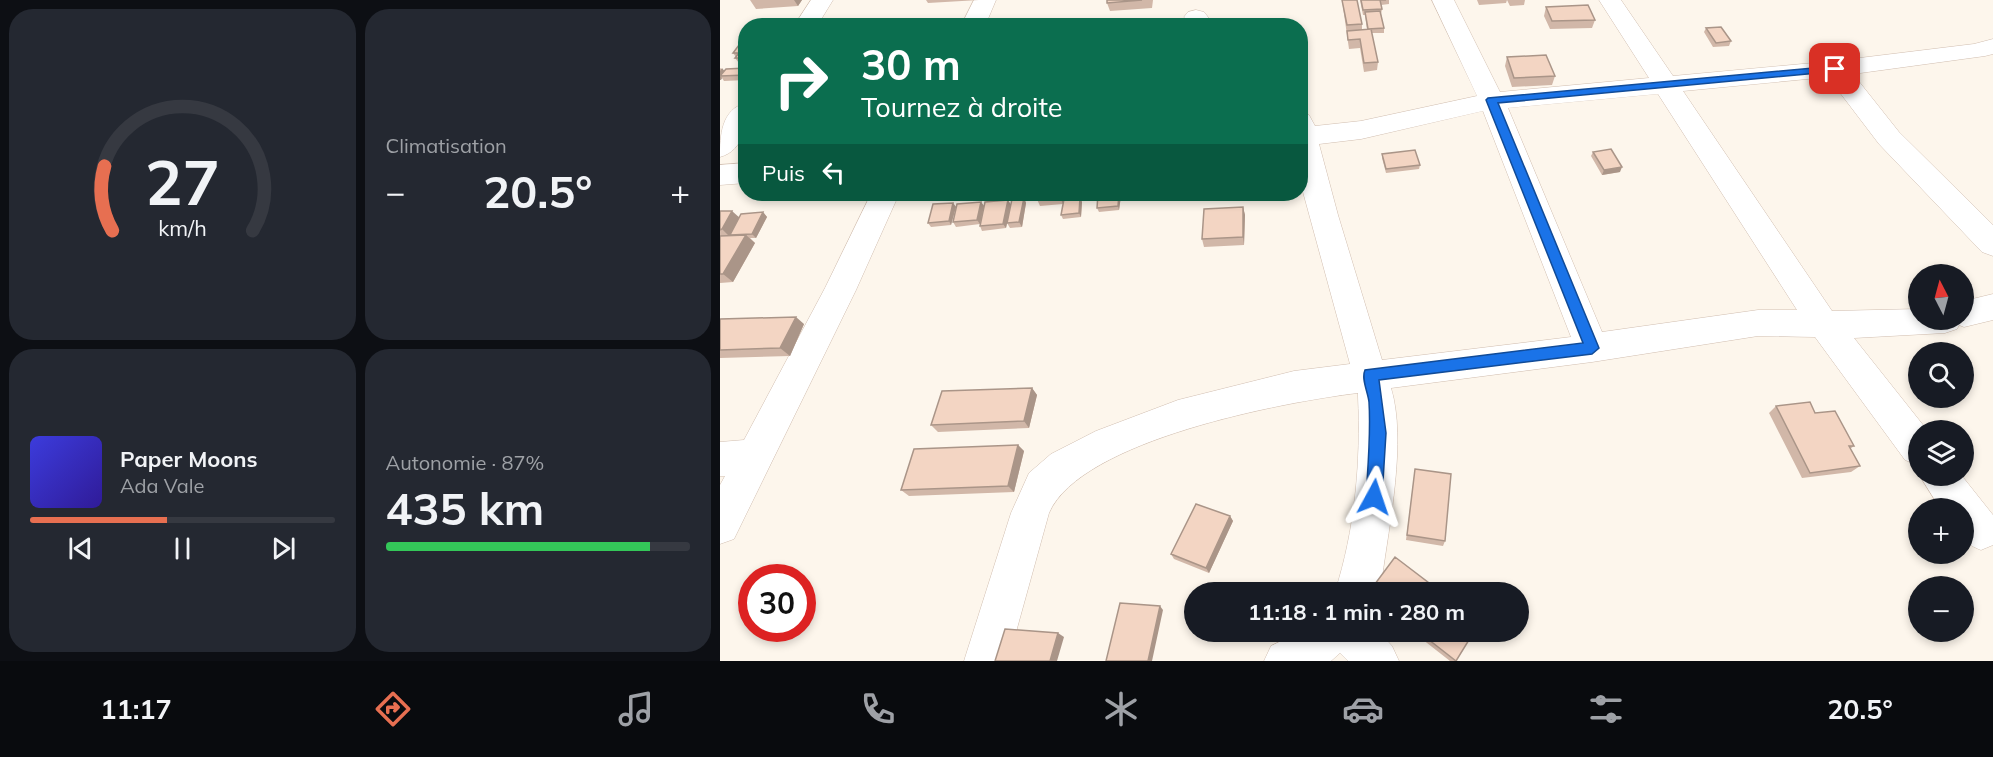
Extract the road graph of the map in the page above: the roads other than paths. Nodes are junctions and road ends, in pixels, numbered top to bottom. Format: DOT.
graph roads {
  1 [pos="822,0"];
  2 [pos="986,0"];
  3 [pos="1443,0"];
  4 [pos="1610,0"];
  5 [pos="810,18"];
  6 [pos="977,18"];
  7 [pos="1993,46"];
  8 [pos="1835,69"];
  9 [pos="1668,86"];
  10 [pos="1492,100"];
  11 [pos="738,122"];
  12 [pos="1308,131"];
  13 [pos="720,148"];
  14 [pos="1308,158"];
  15 [pos="738,174"];
  16 [pos="720,176"];
  17 [pos="882,201"];
  18 [pos="1993,244"];
  19 [pos="1993,307"];
  20 [pos="1974,312"];
  21 [pos="1908,323"];
  22 [pos="1824,325"];
  23 [pos="1592,348"];
  24 [pos="1370,375"];
  25 [pos="1908,435"];
  26 [pos="737,458"];
  27 [pos="1947,486"];
  28 [pos="720,525"];
  29 [pos="1981,531"];
  30 [pos="1358,582"];
  31 [pos="1321,642"];
  32 [pos="1359,642"];
  33 [pos="986,661"];
  34 [pos="1286,661"];
  35 [pos="1377,661"];
  1 -- 5 [label="street"];
  2 -- 6 [label="street"];
  3 -- 10 [label="street"];
  4 -- 9 [label="street"];
  7 -- 8 [label="street"];
  8 -- 9 [label="street"];
  8 -- 18 [label="street"];
  9 -- 10 [label="street"];
  9 -- 22 [label="street"];
  10 -- 12 [label="street"];
  10 -- 23 [label="street"];
  11 -- 13 [label="street"];
  14 -- 24 [label="street"];
  15 -- 16 [label="street"];
  17 -- 26 [label="street"];
  19 -- 20 [label="street"];
  21 -- 22 [label="street"];
  22 -- 23 [label="street"];
  22 -- 25 [label="street"];
  23 -- 24 [label="street"];
  24 -- 30 [label="street"];
  24 -- 33 [label="street"];
  26 -- 28 [label="street"];
  27 -- 29 [label="street"];
  31 -- 34 [label="street"];
  32 -- 35 [label="street"];
}
